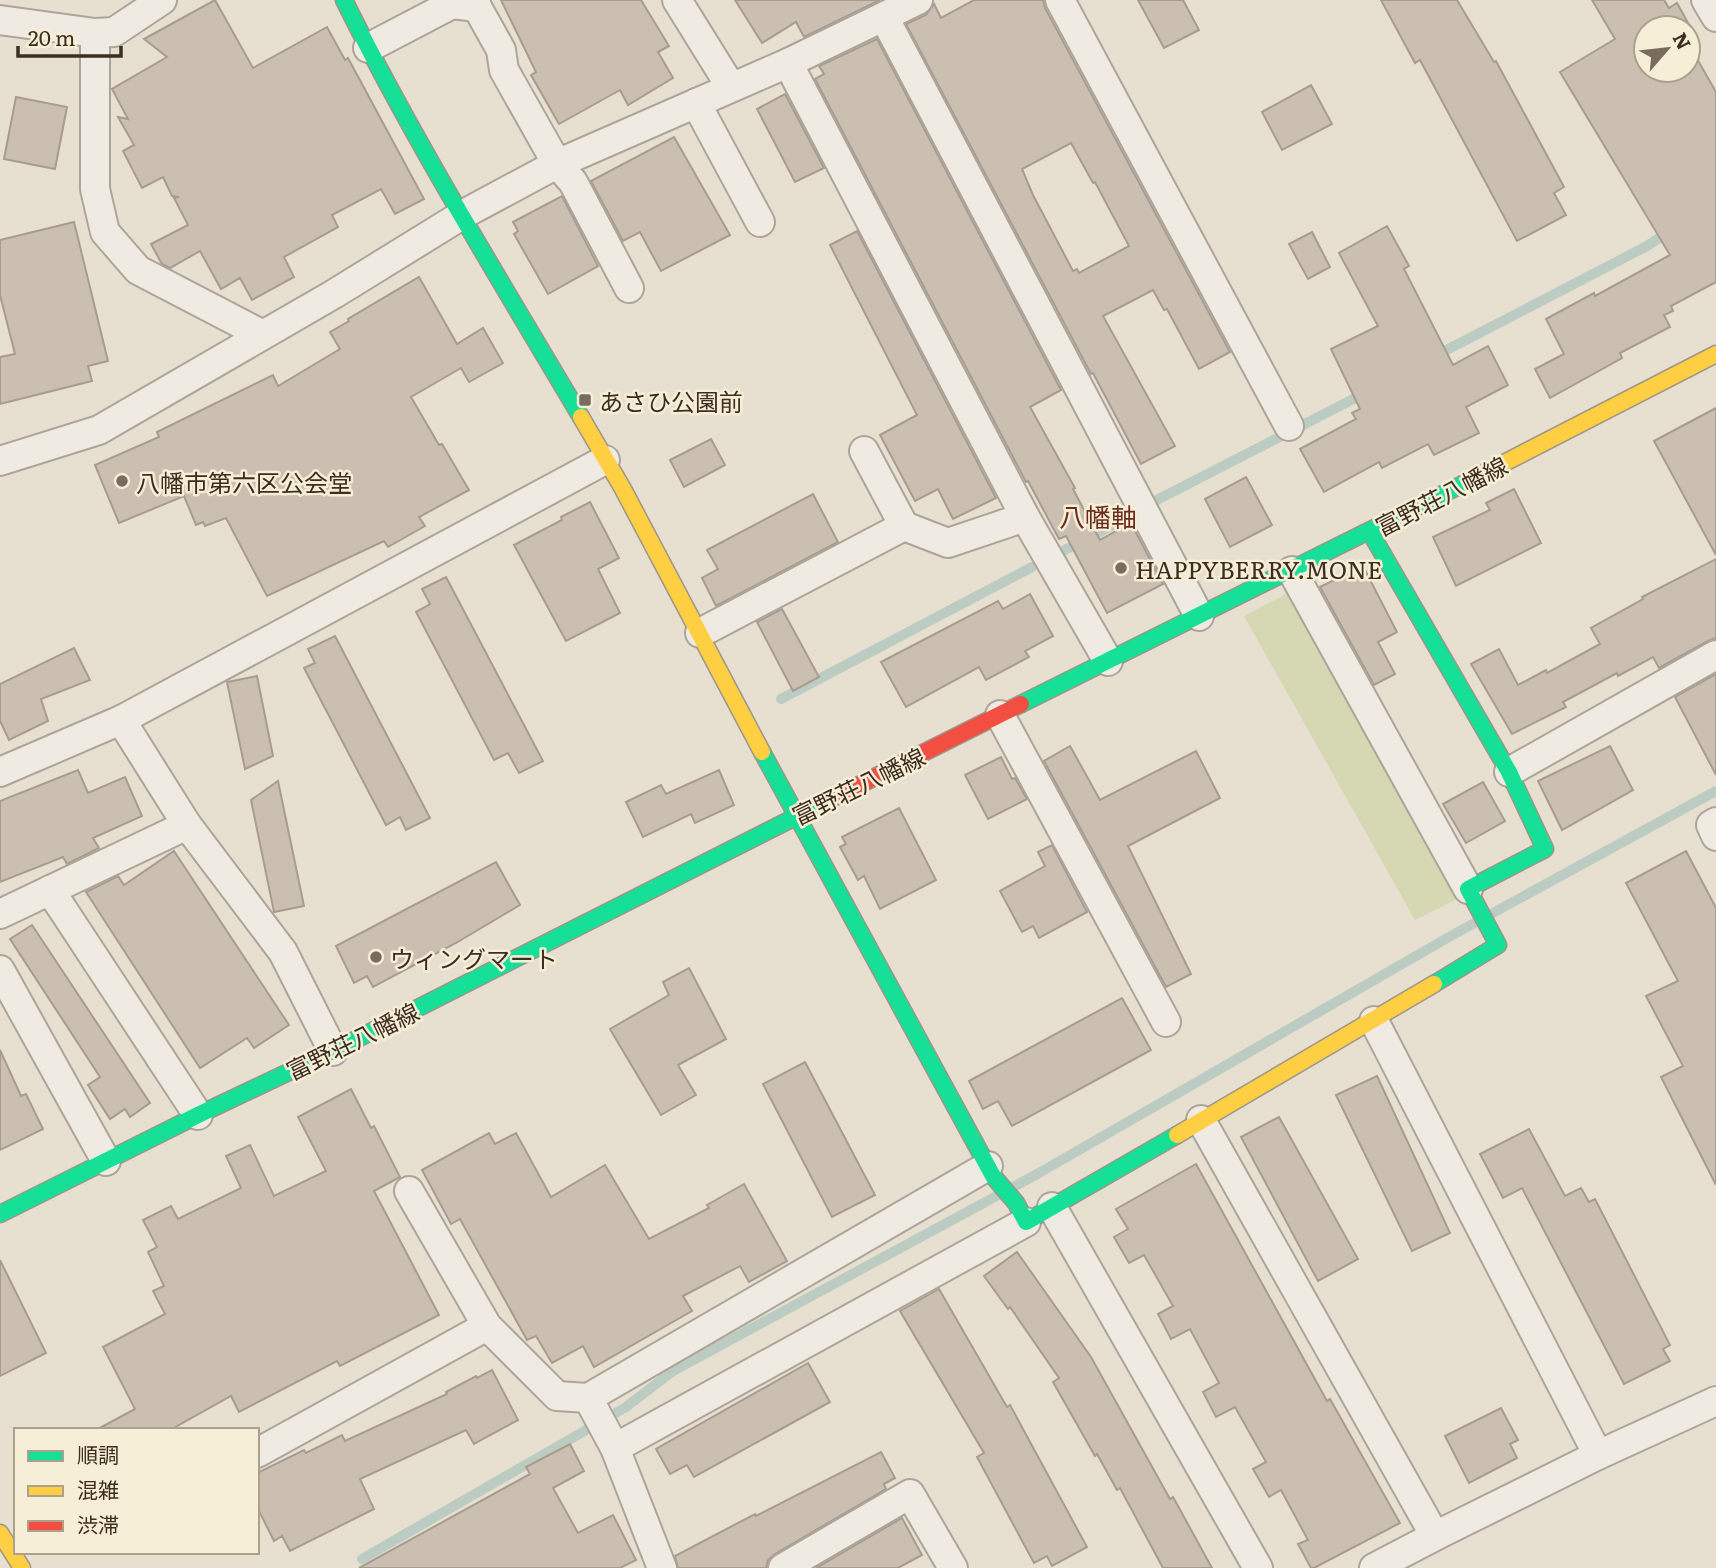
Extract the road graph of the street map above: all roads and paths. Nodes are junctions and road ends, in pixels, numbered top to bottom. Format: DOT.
graph roads {
  1 [pos="162,0"];
  2 [pos="344,0"];
  3 [pos="677,0"];
  4 [pos="1060,0"];
  5 [pos="1706,0"];
  6 [pos="476,4"];
  7 [pos="900,6"];
  8 [pos="1716,17"];
  9 [pos="0,20"];
  10 [pos="95,33"];
  11 [pos="368,48"];
  12 [pos="788,63"];
  13 [pos="731,87"];
  14 [pos="696,103"];
  15 [pos="557,164"];
  16 [pos="462,215"];
  17 [pos="760,222"];
  18 [pos="629,288"];
  19 [pos="261,334"];
  20 [pos="1716,354"];
  21 [pos="1289,426"];
  22 [pos="864,451"];
  23 [pos="605,460"];
  24 [pos="0,461"];
  25 [pos="1025,517"];
  26 [pos="904,526"];
  27 [pos="1370,532"];
  28 [pos="1292,571"];
  29 [pos="1199,616"];
  30 [pos="700,633"];
  31 [pos="1716,655"];
  32 [pos="1108,661"];
  33 [pos="1000,715"];
  34 [pos="121,720"];
  35 [pos="0,772"];
  36 [pos="1509,772"];
  37 [pos="796,816"];
  38 [pos="1716,822"];
  39 [pos="187,825"];
  40 [pos="1716,836"];
  41 [pos="50,890"];
  42 [pos="1473,898"];
  43 [pos="0,915"];
  44 [pos="0,970"];
  45 [pos="1374,1021"];
  46 [pos="1166,1022"];
  47 [pos="333,1051"];
  48 [pos="198,1115"];
  49 [pos="1201,1120"];
  50 [pos="106,1161"];
  51 [pos="990,1171"];
  52 [pos="410,1191"];
  53 [pos="1052,1207"];
  54 [pos="1021,1213"];
  55 [pos="0,1214"];
  56 [pos="487,1326"];
  57 [pos="590,1401"];
  58 [pos="1716,1401"];
  59 [pos="610,1438"];
  60 [pos="259,1452"];
  61 [pos="1598,1455"];
  62 [pos="0,1533"];
  63 [pos="1435,1536"];
  64 [pos="22,1568"];
  65 [pos="662,1568"];
  66 [pos="783,1568"];
  67 [pos="953,1568"];
  68 [pos="1258,1568"];
  69 [pos="1374,1568"];
  1 -- 10 [label="street"];
  2 -- 11 [label="street"];
  3 -- 13 [label="street"];
  4 -- 21 [label="street"];
  5 -- 8 [label="street"];
  6 -- 11 [label="street"];
  6 -- 15 [label="street"];
  7 -- 12 [label="street"];
  7 -- 29 [label="street"];
  9 -- 10 [label="street"];
  10 -- 19 [label="street"];
  11 -- 16 [label="street"];
  12 -- 13 [label="street"];
  12 -- 25 [label="street"];
  13 -- 14 [label="street"];
  14 -- 15 [label="street"];
  14 -- 17 [label="street"];
  15 -- 16 [label="street"];
  15 -- 18 [label="street"];
  16 -- 19 [label="street"];
  16 -- 23 [label="street"];
  19 -- 24 [label="street"];
  20 -- 27 [label="street, 富野荘八幡線"];
  22 -- 26 [label="street"];
  23 -- 30 [label="street"];
  23 -- 34 [label="street"];
  25 -- 26 [label="street"];
  25 -- 32 [label="street"];
  26 -- 30 [label="street"];
  27 -- 28 [label="street, 富野荘八幡線"];
  27 -- 36 [label="street"];
  28 -- 29 [label="street, 富野荘八幡線"];
  28 -- 42 [label="street"];
  29 -- 32 [label="street, 富野荘八幡線"];
  30 -- 37 [label="street"];
  31 -- 36 [label="street"];
  32 -- 33 [label="street, 富野荘八幡線"];
  33 -- 37 [label="street, 富野荘八幡線"];
  33 -- 46 [label="street"];
  34 -- 35 [label="street"];
  34 -- 39 [label="street"];
  36 -- 42 [label="street"];
  37 -- 47 [label="street, 富野荘八幡線"];
  37 -- 51 [label="street"];
  38 -- 40 [label="street"];
  39 -- 41 [label="street"];
  39 -- 47 [label="street"];
  41 -- 43 [label="street"];
  41 -- 48 [label="street"];
  42 -- 45 [label="street"];
  44 -- 50 [label="street"];
  45 -- 49 [label="street"];
  45 -- 61 [label="street"];
  47 -- 48 [label="street, 富野荘八幡線"];
  48 -- 50 [label="street, 富野荘八幡線"];
  49 -- 53 [label="street"];
  49 -- 63 [label="street"];
  50 -- 55 [label="street, 富野荘八幡線"];
  51 -- 54 [label="street"];
  51 -- 57 [label="street"];
  52 -- 56 [label="street"];
  53 -- 54 [label="street"];
  53 -- 68 [label="street"];
  54 -- 59 [label="street"];
  56 -- 57 [label="street"];
  56 -- 60 [label="street"];
  57 -- 59 [label="street"];
  58 -- 61 [label="street"];
  59 -- 65 [label="street"];
  61 -- 63 [label="street"];
  62 -- 64 [label="street"];
  63 -- 69 [label="street"];
  66 -- 67 [label="street"];
}
